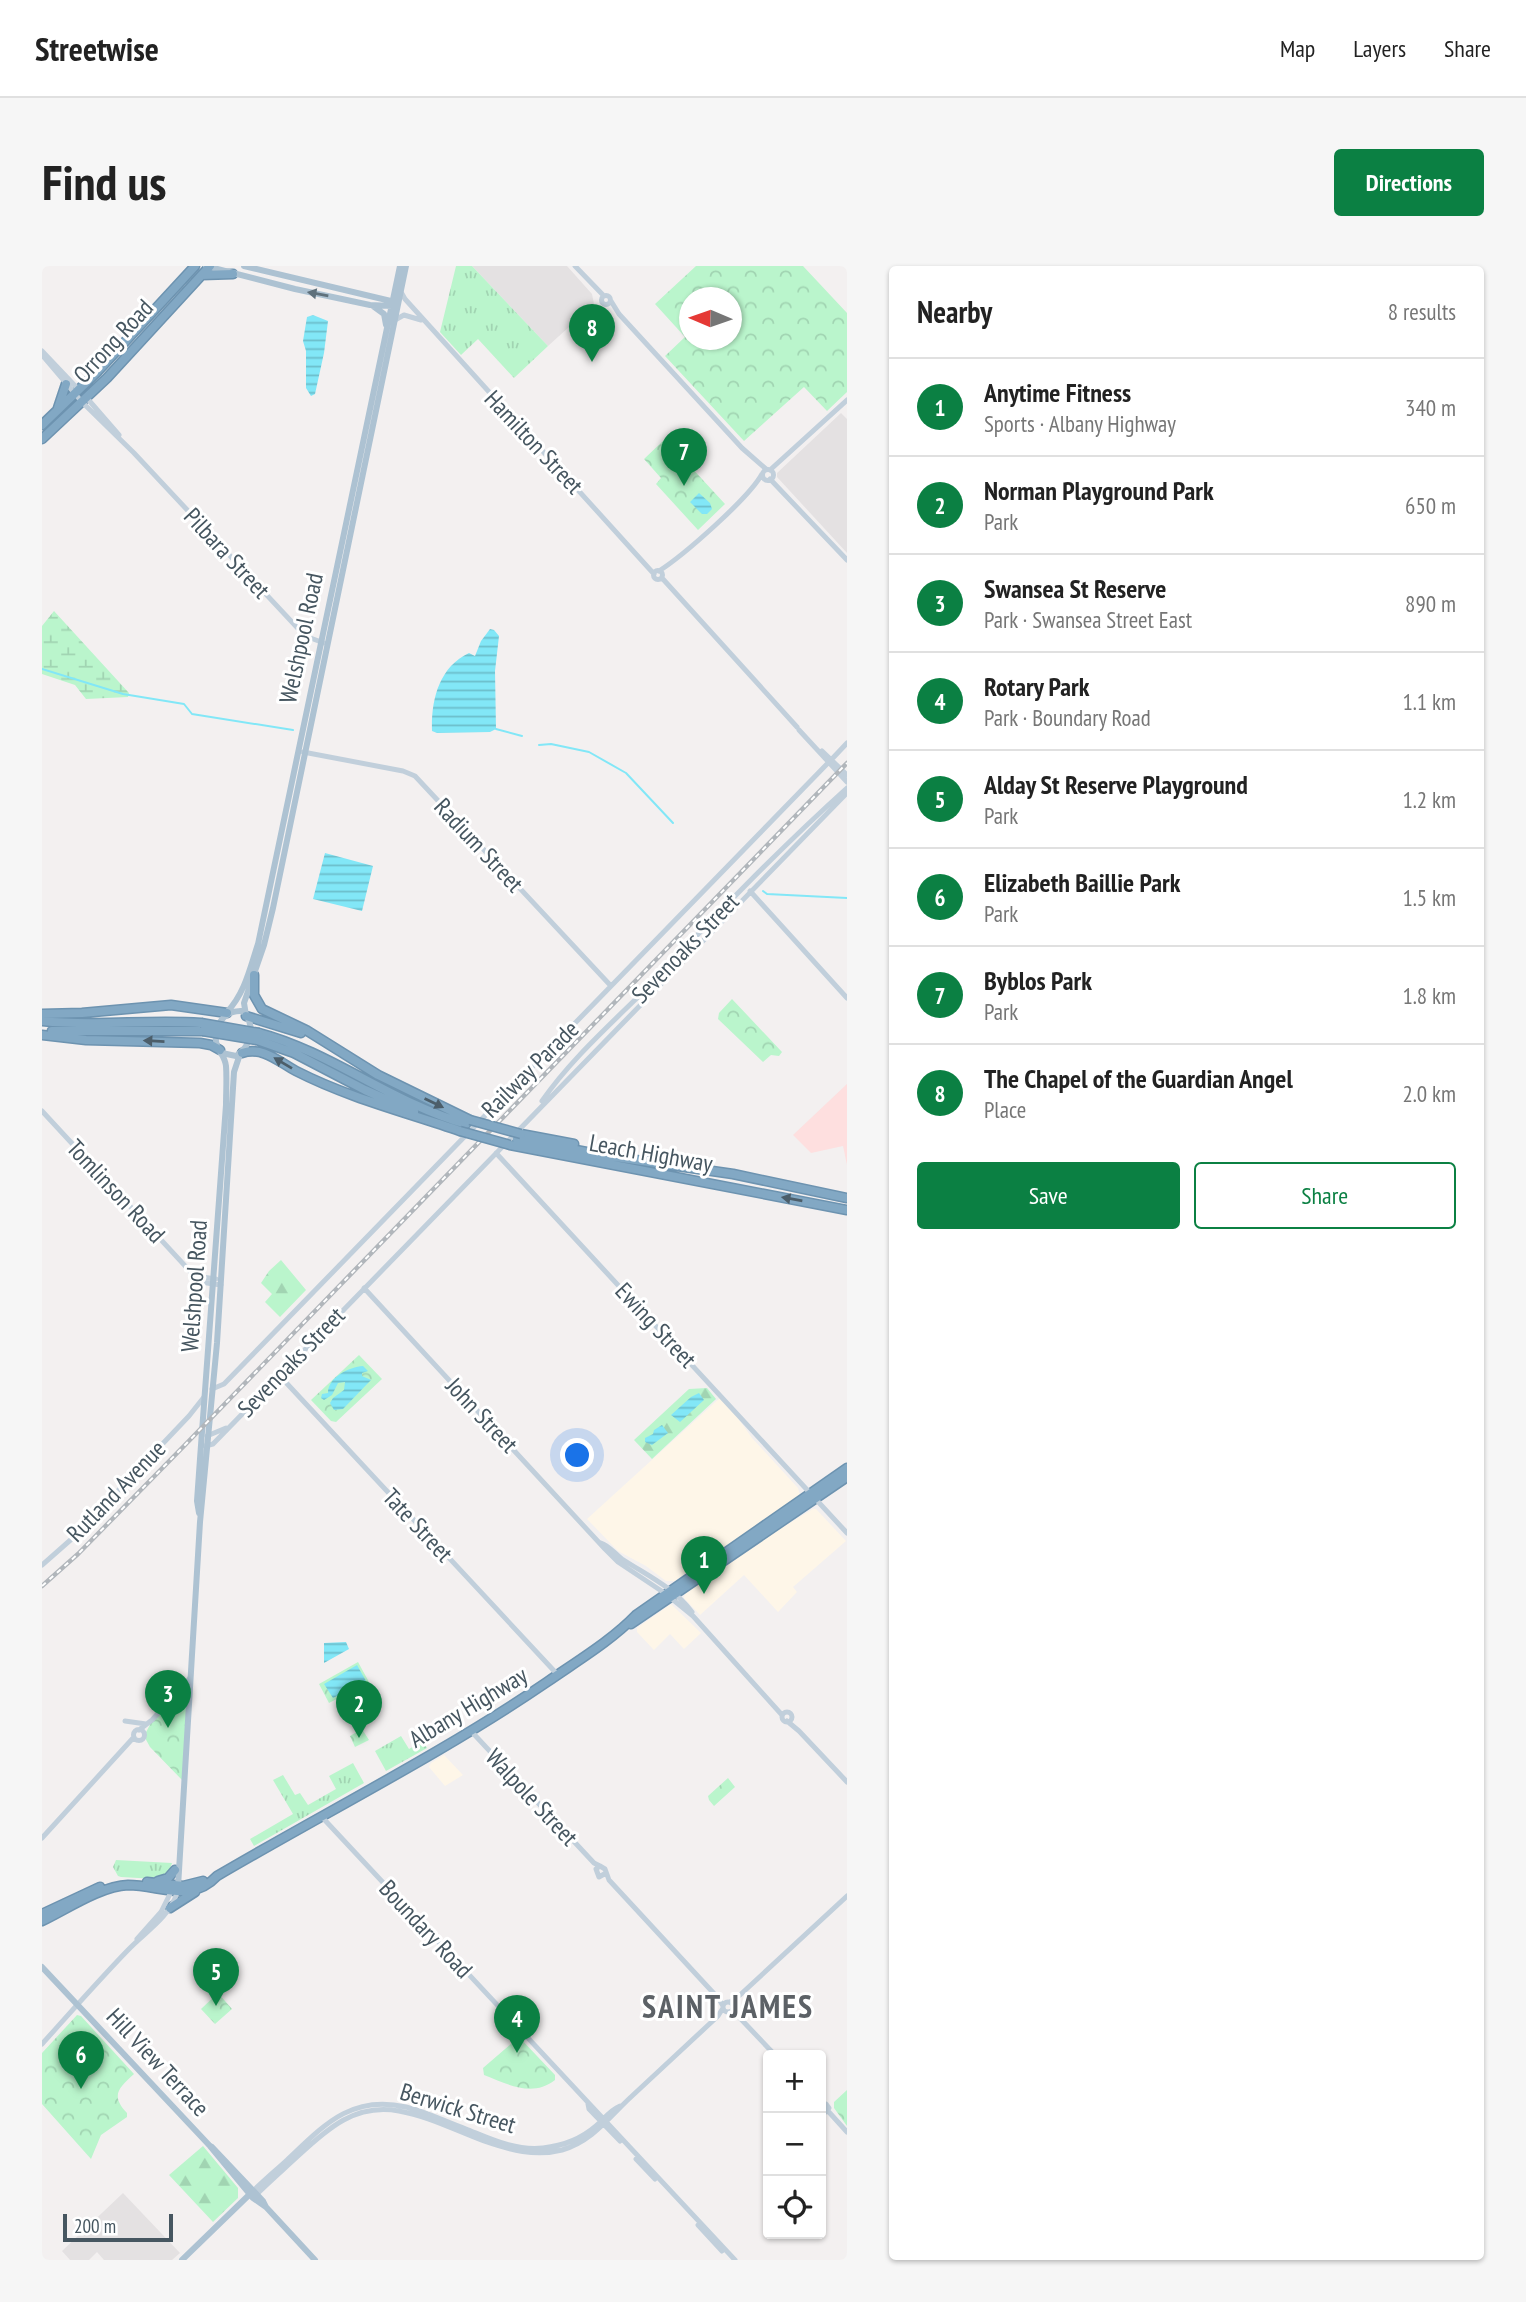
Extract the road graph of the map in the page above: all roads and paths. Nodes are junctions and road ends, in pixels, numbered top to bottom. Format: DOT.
graph roads {
  1 [pos="186,266"];
  2 [pos="195,266"];
  3 [pos="244,266"];
  4 [pos="400,266"];
  5 [pos="407,266"];
  6 [pos="575,266"];
  7 [pos="207,268"];
  8 [pos="233,274"];
  9 [pos="177,285"];
  10 [pos="401,292"];
  11 [pos="370,304"];
  12 [pos="395,304"];
  13 [pos="415,314"];
  14 [pos="395,320"];
  15 [pos="386,330"];
  16 [pos="42,353"];
  17 [pos="66,384"];
  18 [pos="77,392"];
  19 [pos="84,400"];
  20 [pos="847,400"];
  21 [pos="57,411"];
  22 [pos="42,425"];
  23 [pos="42,439"];
  24 [pos="768,474"];
  25 [pos="847,560"];
  26 [pos="659,575"];
  27 [pos="323,643"];
  28 [pos="847,743"];
  29 [pos="301,750"];
  30 [pos="830,761"];
  31 [pos="847,775"];
  32 [pos="847,782"];
  33 [pos="847,790"];
  34 [pos="748,882"];
  35 [pos="748,892"];
  36 [pos="737,893"];
  37 [pos="273,908"];
  38 [pos="263,920"];
  39 [pos="254,975"];
  40 [pos="611,986"];
  41 [pos="646,988"];
  42 [pos="847,998"];
  43 [pos="635,1000"];
  44 [pos="643,1002"];
  45 [pos="227,1013"];
  46 [pos="42,1014"];
  47 [pos="246,1015"];
  48 [pos="42,1021"];
  49 [pos="202,1027"];
  50 [pos="42,1032"];
  51 [pos="258,1037"];
  52 [pos="221,1052"];
  53 [pos="241,1053"];
  54 [pos="351,1059"];
  55 [pos="42,1111"];
  56 [pos="532,1116"];
  57 [pos="465,1125"];
  58 [pos="449,1127"];
  59 [pos="520,1139"];
  60 [pos="586,1152"];
  61 [pos="496,1153"];
  62 [pos="786,1183"];
  63 [pos="846,1198"];
  64 [pos="847,1212"];
  65 [pos="218,1282"];
  66 [pos="364,1288"];
  67 [pos="231,1375"];
  68 [pos="279,1375"];
  69 [pos="214,1376"];
  70 [pos="212,1389"];
  71 [pos="204,1397"];
  72 [pos="189,1416"];
  73 [pos="203,1416"];
  74 [pos="226,1428"];
  75 [pos="208,1434"];
  76 [pos="203,1444"];
  77 [pos="847,1468"];
  78 [pos="847,1477"];
  79 [pos="813,1496"];
  80 [pos="847,1533"];
  81 [pos="42,1565"];
  82 [pos="671,1594"];
  83 [pos="557,1675"];
  84 [pos="190,1678"];
  85 [pos="152,1720"];
  86 [pos="125,1721"];
  87 [pos="146,1724"];
  88 [pos="139,1730"];
  89 [pos="471,1731"];
  90 [pos="144,1736"];
  91 [pos="135,1739"];
  92 [pos="847,1782"];
  93 [pos="321,1816"];
  94 [pos="42,1838"];
  95 [pos="176,1867"];
  96 [pos="216,1876"];
  97 [pos="148,1882"];
  98 [pos="200,1888"];
  99 [pos="175,1889"];
  100 [pos="847,1896"];
  101 [pos="170,1908"];
  102 [pos="42,1914"];
  103 [pos="42,1921"];
  104 [pos="135,1942"];
  105 [pos="42,1967"];
  106 [pos="78,2005"];
  107 [pos="728,2007"];
  108 [pos="42,2044"];
  109 [pos="770,2050"];
  110 [pos="826,2111"];
  111 [pos="604,2122"];
  112 [pos="847,2132"];
  113 [pos="253,2194"];
  114 [pos="182,2260"];
  115 [pos="315,2260"];
  116 [pos="733,2260"];
  1 -- 9 [label="highway"];
  2 -- 9 [label="highway, Orrong Road"];
  3 -- 12 [label="main road"];
  4 -- 12 [label="main road, Welshpool Road"];
  5 -- 10 [label="main road, Welshpool Road"];
  6 -- 24 [label="street"];
  7 -- 8 [label="highway"];
  7 -- 19 [label="highway, Orrong Road"];
  11 -- 8 [label="main road, one-way"];
  9 -- 18 [label="highway, Orrong Road"];
  10 -- 12 [label="main road, Welshpool Road"];
  10 -- 13 [label="street, Hamilton Street"];
  11 -- 12 [label="main road"];
  11 -- 15 [label="main road"];
  12 -- 14 [label="main road, Welshpool Road"];
  12 -- 15 [label="main road, Welshpool Road"];
  13 -- 14 [label="street"];
  13 -- 26 [label="street, Hamilton Street"];
  14 -- 27 [label="main road, Welshpool Road"];
  15 -- 27 [label="main road, Welshpool Road"];
  16 -- 17 [label="street, Pilbara Street"];
  16 -- 18 [label="street, Pilbara Street"];
  17 -- 18 [label="street, Pilbara Street"];
  17 -- 21 [label="highway"];
  18 -- 19 [label="street, Pilbara Street"];
  18 -- 21 [label="highway, Orrong Road"];
  19 -- 23 [label="highway, Orrong Road"];
  19 -- 27 [label="street, Pilbara Street"];
  20 -- 24 [label="street"];
  21 -- 22 [label="highway, Orrong Road"];
  24 -- 25 [label="street"];
  24 -- 26 [label="street"];
  26 -- 30 [label="street, Hamilton Street"];
  27 -- 29 [label="main road, Welshpool Road"];
  28 -- 30 [label="street, Railway Parade"];
  29 -- 37 [label="main road, Welshpool Road"];
  29 -- 38 [label="main road, Welshpool Road"];
  29 -- 40 [label="street, Radium Street"];
  30 -- 31 [label="street, Hamilton Street"];
  30 -- 32 [label="street, Hamilton Street"];
  30 -- 40 [label="street, Railway Parade"];
  33 -- 34 [label="street, Sevenoaks Street"];
  33 -- 35 [label="street, Sevenoaks Street"];
  34 -- 35 [label="street"];
  34 -- 36 [label="street, Sevenoaks Street"];
  35 -- 36 [label="street"];
  35 -- 42 [label="street"];
  35 -- 44 [label="street, Sevenoaks Street"];
  36 -- 41 [label="street, Sevenoaks Street"];
  37 -- 38 [label="main road"];
  37 -- 39 [label="main road, Welshpool Road"];
  38 -- 45 [label="main road, Welshpool Road"];
  39 -- 47 [label="main road, Welshpool Road"];
  39 -- 54 [label="highway"];
  40 -- 67 [label="street, Railway Parade"];
  41 -- 43 [label="street, Sevenoaks Street"];
  41 -- 44 [label="street"];
  43 -- 44 [label="street"];
  43 -- 56 [label="street, Sevenoaks Street"];
  44 -- 56 [label="street, Sevenoaks Street"];
  45 -- 46 [label="highway"];
  45 -- 47 [label="main road"];
  45 -- 52 [label="main road"];
  47 -- 53 [label="main road"];
  47 -- 54 [label="highway"];
  48 -- 49 [label="highway"];
  49 -- 50 [label="highway"];
  49 -- 51 [label="highway, bridge"];
  52 -- 50 [label="highway, one-way"];
  51 -- 57 [label="highway"];
  51 -- 58 [label="highway"];
  52 -- 53 [label="main road"];
  52 -- 65 [label="main road, Welshpool Road"];
  58 -- 53 [label="highway, one-way"];
  53 -- 65 [label="main road, Welshpool Road"];
  54 -- 57 [label="highway, one-way"];
  55 -- 65 [label="street, Tomlinson Road"];
  56 -- 61 [label="street, Sevenoaks Street"];
  57 -- 58 [label="highway, Leach Highway"];
  57 -- 59 [label="highway, Leach Highway, bridge"];
  57 -- 59 [label="highway, bridge"];
  59 -- 60 [label="highway"];
  59 -- 60 [label="highway"];
  59 -- 62 [label="highway"];
  64 -- 59 [label="highway, Leach Highway, one-way"];
  60 -- 62 [label="highway"];
  61 -- 66 [label="street, Sevenoaks Street"];
  61 -- 79 [label="street, Ewing Street"];
  62 -- 63 [label="highway"];
  65 -- 69 [label="main road, Welshpool Road"];
  65 -- 71 [label="main road, Welshpool Road"];
  66 -- 68 [label="street, Sevenoaks Street"];
  66 -- 82 [label="street, John Street"];
  67 -- 69 [label="street"];
  67 -- 70 [label="street, Railway Parade"];
  68 -- 74 [label="street, Sevenoaks Street"];
  68 -- 83 [label="street, Tate Street"];
  69 -- 70 [label="main road, Welshpool Road"];
  70 -- 75 [label="main road, Welshpool Road"];
  71 -- 72 [label="street, Rutland Avenue"];
  71 -- 73 [label="main road, Welshpool Road"];
  72 -- 73 [label="street"];
  72 -- 81 [label="street, Rutland Avenue"];
  73 -- 76 [label="main road, Welshpool Road"];
  74 -- 75 [label="street, Sevenoaks Street"];
  74 -- 76 [label="street, Sevenoaks Street"];
  75 -- 76 [label="main road, Welshpool Road"];
  76 -- 84 [label="main road, Welshpool Road"];
  77 -- 79 [label="highway, Albany Highway"];
  78 -- 79 [label="highway, Albany Highway"];
  79 -- 80 [label="street, Ewing Street"];
  79 -- 82 [label="highway, Albany Highway"];
  82 -- 83 [label="highway, Albany Highway"];
  82 -- 92 [label="street, John Street"];
  83 -- 89 [label="highway, Albany Highway"];
  84 -- 85 [label="street"];
  84 -- 95 [label="main road, Welshpool Road"];
  85 -- 87 [label="street"];
  85 -- 90 [label="street"];
  86 -- 87 [label="street"];
  87 -- 88 [label="street"];
  88 -- 90 [label="street"];
  88 -- 91 [label="street"];
  89 -- 93 [label="highway, Albany Highway"];
  89 -- 107 [label="street, Walpole Street"];
  90 -- 91 [label="street"];
  91 -- 94 [label="street"];
  93 -- 96 [label="highway, Albany Highway"];
  93 -- 111 [label="street, Boundary Road"];
  95 -- 97 [label="highway"];
  95 -- 99 [label="main road, Welshpool Road"];
  96 -- 98 [label="highway"];
  96 -- 99 [label="highway"];
  97 -- 99 [label="highway"];
  97 -- 102 [label="highway"];
  98 -- 99 [label="highway"];
  98 -- 101 [label="highway"];
  99 -- 101 [label="street"];
  99 -- 103 [label="highway"];
  99 -- 104 [label="street"];
  100 -- 107 [label="street"];
  101 -- 104 [label="street"];
  104 -- 106 [label="street"];
  105 -- 106 [label="main road, Hill View Terrace"];
  106 -- 108 [label="street"];
  106 -- 113 [label="main road, Hill View Terrace"];
  107 -- 109 [label="street"];
  107 -- 111 [label="street, Berwick Street"];
  110 -- 112 [label="street"];
  111 -- 113 [label="street, Berwick Street"];
  111 -- 116 [label="street, Boundary Road"];
  113 -- 114 [label="main road, Berwick Street"];
  113 -- 115 [label="main road, Hill View Terrace"];
}
